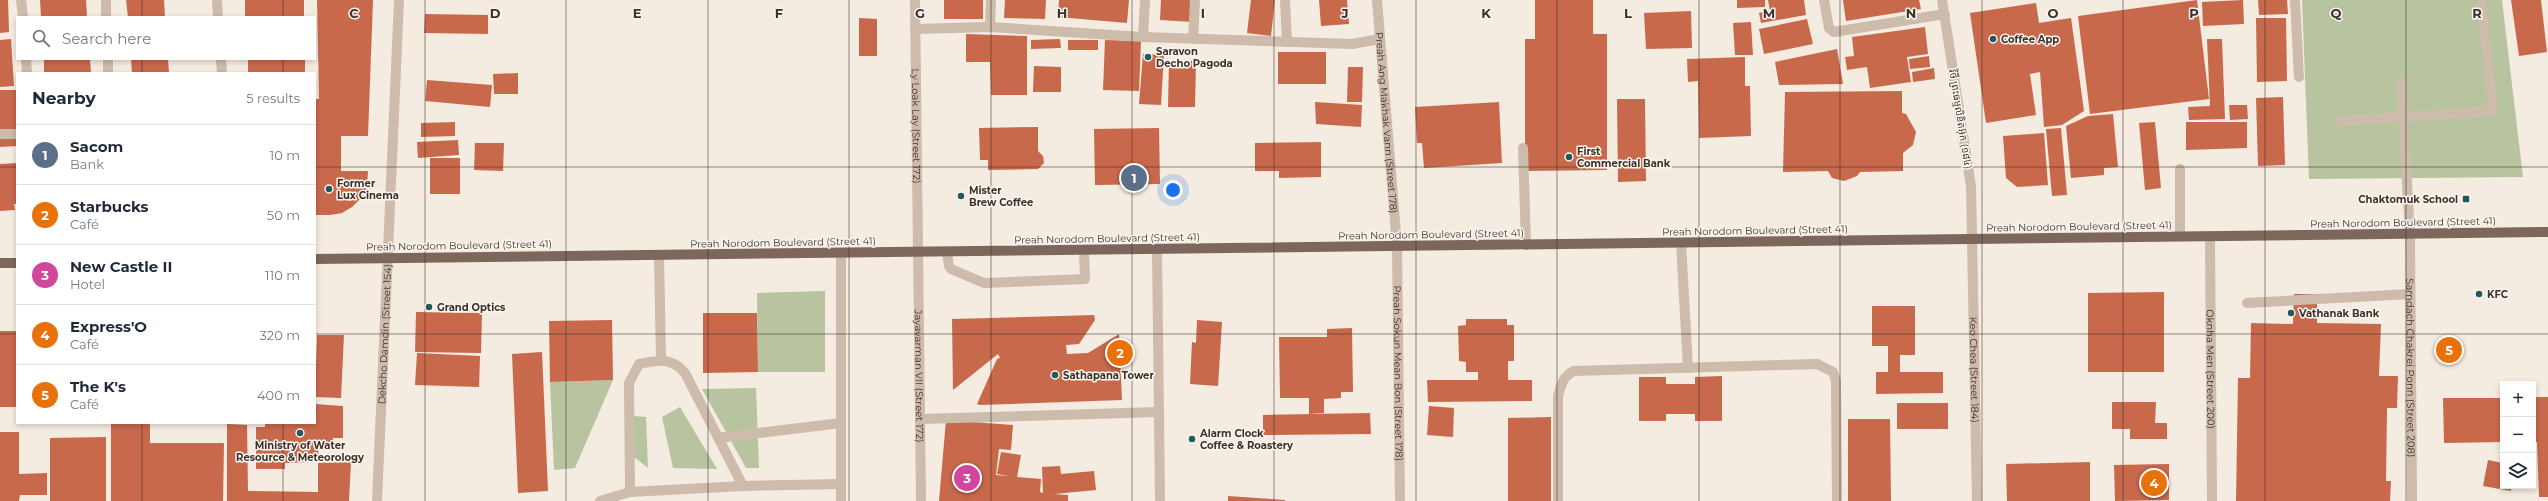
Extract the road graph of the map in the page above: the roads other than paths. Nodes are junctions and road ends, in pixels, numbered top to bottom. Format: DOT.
graph roads {
  1 [pos="21,0"];
  2 [pos="106,0"];
  3 [pos="217,0"];
  4 [pos="399,0"];
  5 [pos="916,0"];
  6 [pos="991,0"];
  7 [pos="1145,0"];
  8 [pos="1195,0"];
  9 [pos="1285,0"];
  10 [pos="1377,0"];
  11 [pos="1824,0"];
  12 [pos="1942,0"];
  13 [pos="2295,0"];
  14 [pos="2481,0"];
  15 [pos="1944,14"];
  16 [pos="23,16"];
  17 [pos="106,16"];
  18 [pos="218,16"];
  19 [pos="990,27"];
  20 [pos="915,29"];
  21 [pos="1142,37"];
  22 [pos="1193,39"];
  23 [pos="1380,39"];
  24 [pos="1287,42"];
  25 [pos="26,60"];
  26 [pos="108,60"];
  27 [pos="221,60"];
  28 [pos="27,72"];
  29 [pos="108,72"];
  30 [pos="222,72"];
  31 [pos="2299,77"];
  32 [pos="2401,81"];
  33 [pos="2404,118"];
  34 [pos="2340,121"];
  35 [pos="0,134"];
  36 [pos="16,134"];
  37 [pos="1523,148"];
  38 [pos="2180,169"];
  39 [pos="2548,232"];
  40 [pos="2410,234"];
  41 [pos="2180,236"];
  42 [pos="2210,236"];
  43 [pos="1973,239"];
  44 [pos="1681,243"];
  45 [pos="1526,245"];
  46 [pos="1397,246"];
  47 [pos="1157,249"];
  48 [pos="1084,250"];
  49 [pos="918,252"];
  50 [pos="947,252"];
  51 [pos="841,253"];
  52 [pos="659,255"];
  53 [pos="387,258"];
  54 [pos="316,259"];
  55 [pos="0,263"];
  56 [pos="16,263"];
  57 [pos="2410,294"];
  58 [pos="2247,302"];
  59 [pos="661,359"];
  60 [pos="1688,368"];
  61 [pos="1159,412"];
  62 [pos="920,419"];
  63 [pos="841,423"];
  64 [pos="718,438"];
  65 [pos="841,484"];
  66 [pos="743,486"];
  67 [pos="630,492"];
  68 [pos="377,501"];
  69 [pos="600,501"];
  70 [pos="841,501"];
  71 [pos="921,501"];
  72 [pos="1160,501"];
  73 [pos="1400,501"];
  74 [pos="1558,501"];
  75 [pos="1837,501"];
  76 [pos="1977,501"];
  77 [pos="2212,501"];
  78 [pos="2412,501"];
  1 -- 16 [label="street"];
  2 -- 17 [label="street"];
  3 -- 18 [label="street"];
  4 -- 53 [label="street, Dekcho Damdin (Street 154)"];
  5 -- 20 [label="street, Ly Loak Lay (Street 172)"];
  6 -- 19 [label="street"];
  7 -- 21 [label="street"];
  8 -- 22 [label="street"];
  9 -- 24 [label="street"];
  10 -- 23 [label="street, Preah Ang Makhak Vann (Street 178)"];
  11 -- 15 [label="street"];
  12 -- 15 [label="street, វិថី ព្រះធម្មលិខិតអ៊ុក (១៨៤)"];
  13 -- 31 [label="street"];
  14 -- 33 [label="street"];
  15 -- 43 [label="street, វិថី ព្រះធម្មលិខិតអ៊ុក (១៨៤)"];
  19 -- 20 [label="street"];
  19 -- 21 [label="street"];
  20 -- 49 [label="street, Ly Loak Lay (Street 172)"];
  21 -- 22 [label="street"];
  22 -- 24 [label="street"];
  23 -- 24 [label="street"];
  23 -- 46 [label="street, Preah Ang Makhak Vann (Street 178)"];
  25 -- 28 [label="street"];
  26 -- 29 [label="street"];
  27 -- 30 [label="street"];
  32 -- 33 [label="street, Samdach Chakrei Ponn (Street 208)"];
  33 -- 34 [label="street"];
  33 -- 40 [label="street, Samdach Chakrei Ponn (Street 208)"];
  35 -- 36 [label="street"];
  37 -- 45 [label="street"];
  38 -- 41 [label="street"];
  39 -- 40 [label="main road, Preah Norodom Boulevard (Street 41)"];
  40 -- 42 [label="main road, Preah Norodom Boulevard (Street 41)"];
  40 -- 57 [label="street, Samdach Chakrei Ponn (Street 208)"];
  41 -- 42 [label="main road, Preah Norodom Boulevard (Street 41)"];
  41 -- 43 [label="main road, Preah Norodom Boulevard (Street 41)"];
  42 -- 77 [label="street, Oknha Men (Street 200)"];
  43 -- 44 [label="main road, Preah Norodom Boulevard (Street 41)"];
  43 -- 76 [label="street, Keo Chea (Street 184)"];
  44 -- 45 [label="main road, Preah Norodom Boulevard (Street 41)"];
  44 -- 60 [label="street"];
  45 -- 46 [label="main road, Preah Norodom Boulevard (Street 41)"];
  46 -- 47 [label="main road, Preah Norodom Boulevard (Street 41)"];
  46 -- 73 [label="street, Preah Sokun Mean Bon (Street 178)"];
  47 -- 48 [label="main road, Preah Norodom Boulevard (Street 41)"];
  47 -- 61 [label="street"];
  48 -- 50 [label="main road, Preah Norodom Boulevard (Street 41)"];
  48 -- 50 [label="street"];
  49 -- 50 [label="main road, Preah Norodom Boulevard (Street 41)"];
  49 -- 51 [label="main road, Preah Norodom Boulevard (Street 41)"];
  49 -- 62 [label="street, Jayavarman VII (Street 172)"];
  51 -- 52 [label="main road, Preah Norodom Boulevard (Street 41)"];
  51 -- 63 [label="street"];
  52 -- 53 [label="main road, Preah Norodom Boulevard (Street 41)"];
  52 -- 59 [label="street"];
  53 -- 54 [label="main road, Preah Norodom Boulevard (Street 41)"];
  53 -- 68 [label="street, Dekcho Damdin (Street 154)"];
  55 -- 56 [label="main road"];
  57 -- 58 [label="street"];
  57 -- 78 [label="street, Samdach Chakrei Ponn (Street 208)"];
  59 -- 64 [label="street"];
  59 -- 67 [label="street"];
  60 -- 74 [label="street"];
  60 -- 75 [label="street"];
  61 -- 62 [label="street"];
  61 -- 72 [label="street"];
  62 -- 71 [label="street, Jayavarman VII (Street 172)"];
  63 -- 64 [label="street"];
  63 -- 65 [label="street"];
  64 -- 66 [label="street"];
  65 -- 66 [label="street"];
  65 -- 70 [label="street"];
  66 -- 67 [label="street"];
  67 -- 69 [label="street"];
}
